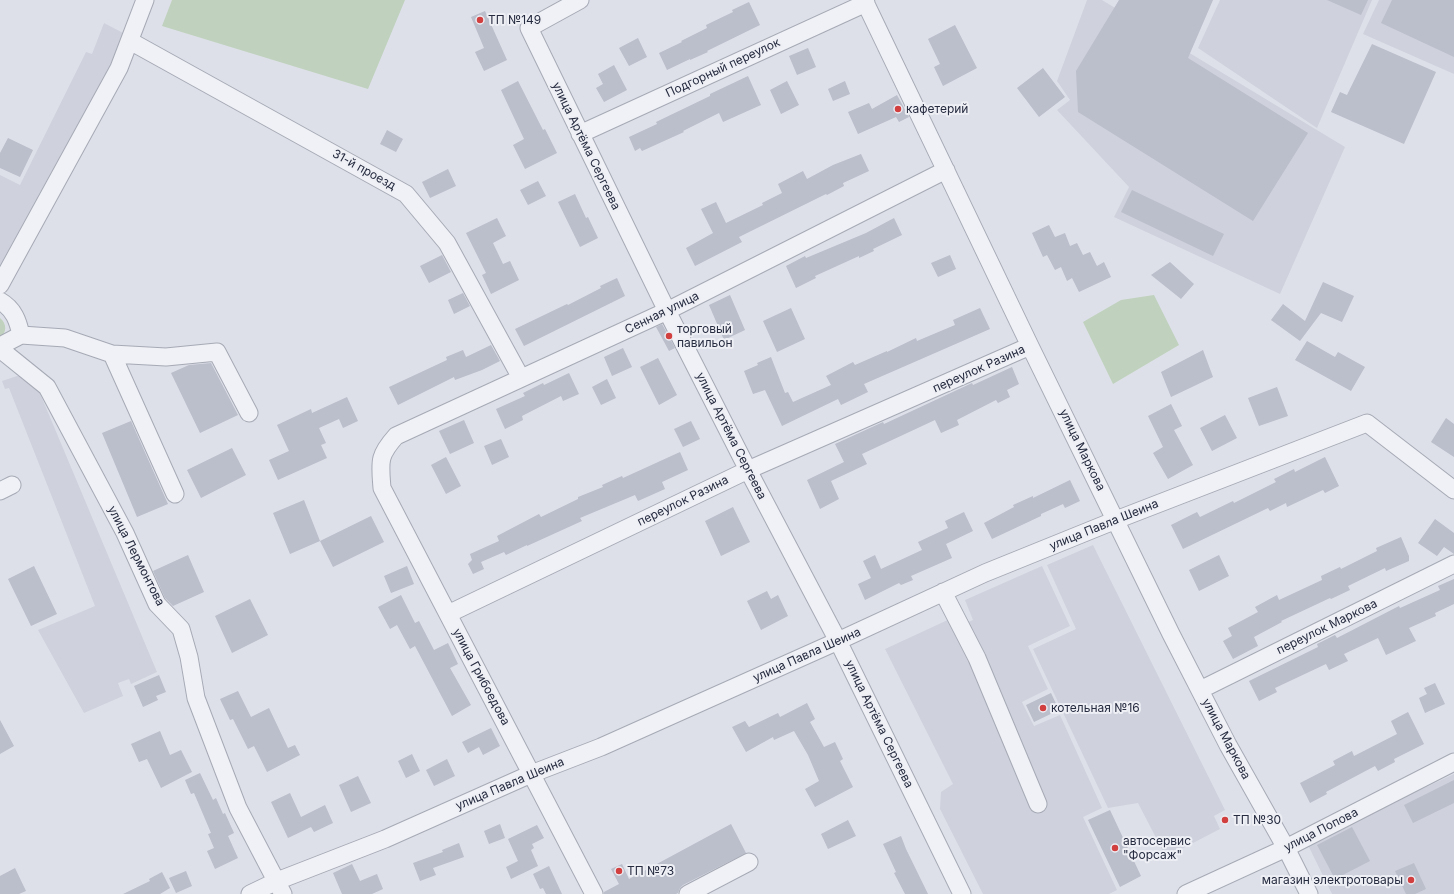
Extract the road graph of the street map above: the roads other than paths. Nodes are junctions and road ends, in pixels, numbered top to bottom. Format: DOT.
graph roads {
  1 [pos="146,0"];
  2 [pos="580,0"];
  3 [pos="865,1"];
  4 [pos="130,41"];
  5 [pos="580,134"];
  6 [pos="946,170"];
  7 [pos="0,285"];
  8 [pos="0,301"];
  9 [pos="667,311"];
  10 [pos="21,335"];
  11 [pos="1030,346"];
  12 [pos="0,347"];
  13 [pos="112,354"];
  14 [pos="521,378"];
  15 [pos="248,413"];
  16 [pos="382,457"];
  17 [pos="748,470"];
  18 [pos="1454,490"];
  19 [pos="176,494"];
  20 [pos="1116,520"];
  21 [pos="1454,564"];
  22 [pos="944,592"];
  23 [pos="448,614"];
  24 [pos="838,641"];
  25 [pos="1200,690"];
  26 [pos="1454,762"];
  27 [pos="531,774"];
  28 [pos="1038,804"];
  29 [pos="1286,848"];
  30 [pos="748,862"];
  31 [pos="280,888"];
  32 [pos="250,894"];
  33 [pos="594,894"];
  34 [pos="688,894"];
  35 [pos="962,894"];
  36 [pos="1186,894"];
  37 [pos="1309,894"];
  1 -- 4 [label="street"];
  2 -- 5 [label="street, улица Артёма Сергеева"];
  3 -- 5 [label="street, Подгорный переулок"];
  3 -- 6 [label="street, улица Маркова"];
  4 -- 7 [label="street"];
  4 -- 14 [label="street, 31-й проезд"];
  5 -- 9 [label="street, улица Артёма Сергеева"];
  6 -- 9 [label="street, Сенная улица"];
  6 -- 11 [label="street, улица Маркова"];
  8 -- 10 [label="street"];
  9 -- 14 [label="street, Сенная улица"];
  9 -- 17 [label="street, улица Артёма Сергеева"];
  10 -- 12 [label="street, улица Лермонтова"];
  10 -- 13 [label="street"];
  11 -- 17 [label="street, переулок Разина"];
  11 -- 20 [label="street, улица Маркова"];
  12 -- 31 [label="street, улица Лермонтова"];
  13 -- 15 [label="street"];
  13 -- 19 [label="street"];
  14 -- 16 [label="street, Сенная улица"];
  16 -- 23 [label="street, улица Грибоедова"];
  17 -- 23 [label="street, переулок Разина"];
  17 -- 24 [label="street, улица Артёма Сергеева"];
  18 -- 20 [label="street, улица Павла Шеина"];
  20 -- 22 [label="street, улица Павла Шеина"];
  20 -- 25 [label="street, улица Маркова"];
  21 -- 25 [label="street, переулок Маркова"];
  22 -- 24 [label="street, улица Павла Шеина"];
  22 -- 28 [label="street"];
  23 -- 27 [label="street, улица Грибоедова"];
  24 -- 27 [label="street, улица Павла Шеина"];
  24 -- 35 [label="street, улица Артёма Сергеева"];
  25 -- 29 [label="street, улица Маркова"];
  26 -- 29 [label="street, улица Попова"];
  27 -- 31 [label="street, улица Павла Шеина"];
  27 -- 33 [label="street, улица Грибоедова"];
  29 -- 36 [label="street, улица Попова"];
  29 -- 37 [label="street, улица Маркова"];
  30 -- 34 [label="street"];
  31 -- 32 [label="street, улица Павла Шеина"];
}
